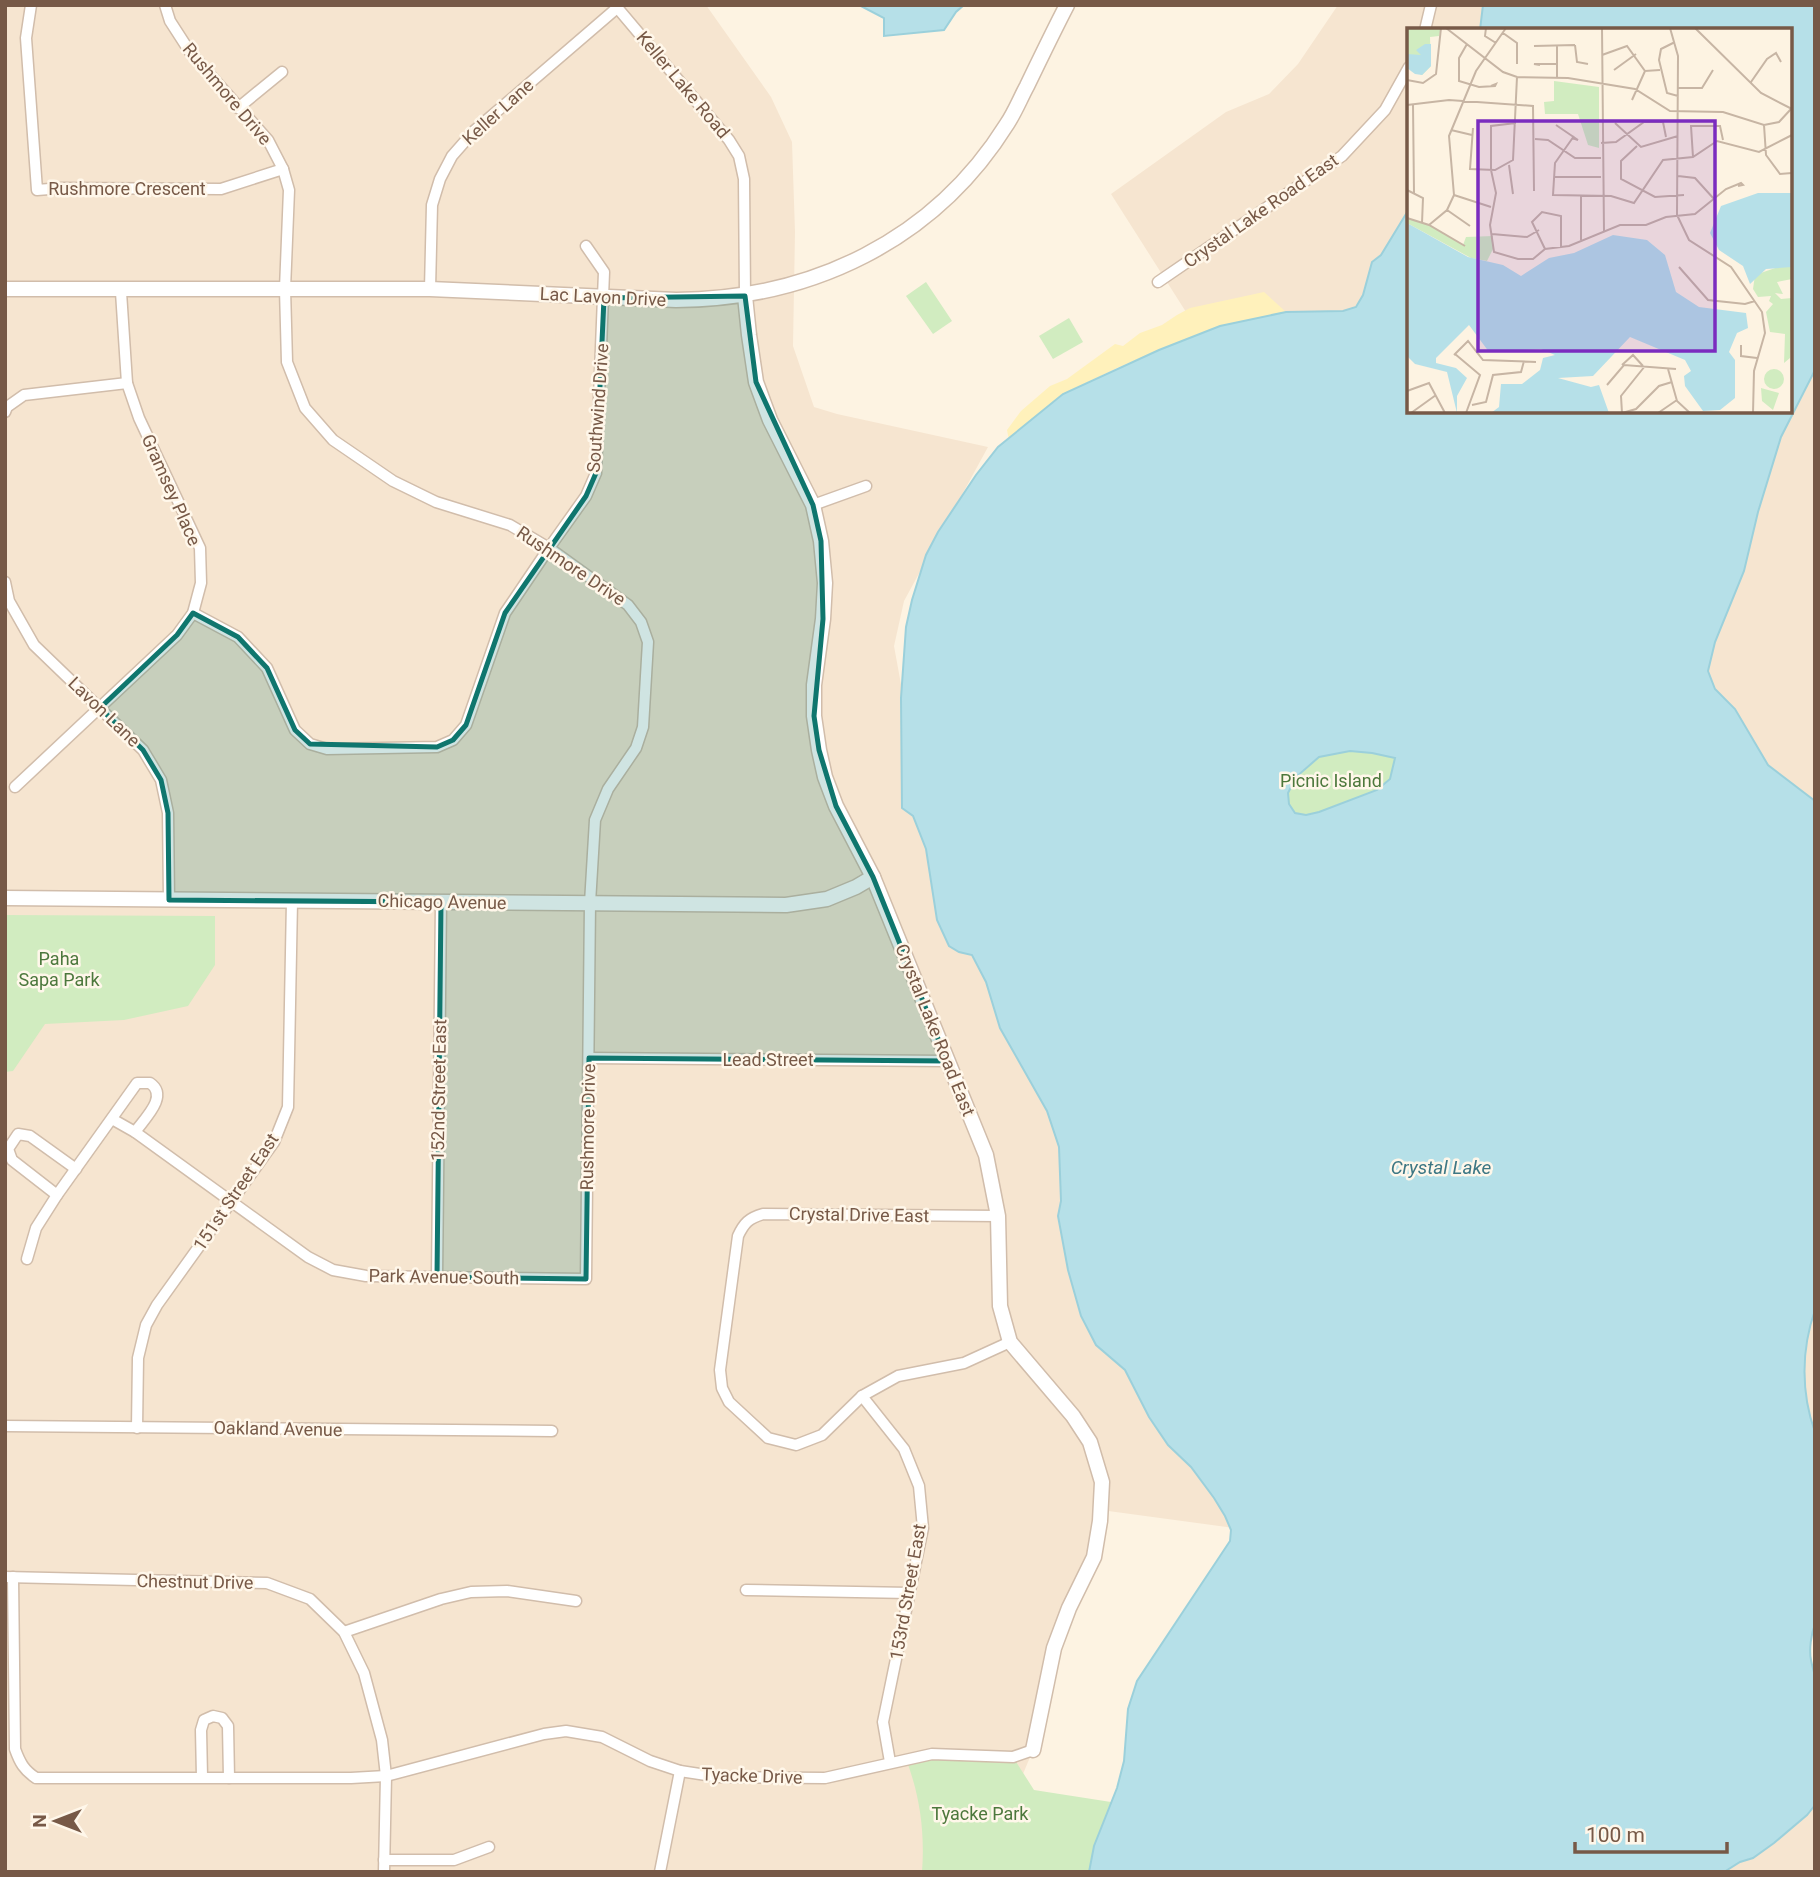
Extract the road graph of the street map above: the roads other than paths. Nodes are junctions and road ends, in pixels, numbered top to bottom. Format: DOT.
graph roads {
  1 [pos="31,5"];
  2 [pos="165,5"];
  3 [pos="1067,5"];
  4 [pos="1431,5"];
  5 [pos="616,6"];
  6 [pos="1425,28"];
  7 [pos="1407,71"];
  8 [pos="282,72"];
  9 [pos="238,108"];
  10 [pos="283,169"];
  11 [pos="586,246"];
  12 [pos="1158,282"];
  13 [pos="5,289"];
  14 [pos="117,289"];
  15 [pos="285,289"];
  16 [pos="429,289"];
  17 [pos="745,296"];
  18 [pos="604,298"];
  19 [pos="127,383"];
  20 [pos="5,412"];
  21 [pos="866,486"];
  22 [pos="813,505"];
  23 [pos="549,548"];
  24 [pos="5,582"];
  25 [pos="193,613"];
  26 [pos="100,708"];
  27 [pos="15,788"];
  28 [pos="873,877"];
  29 [pos="5,898"];
  30 [pos="169,900"];
  31 [pos="292,901"];
  32 [pos="441,902"];
  33 [pos="590,904"];
  34 [pos="589,1058"];
  35 [pos="947,1061"];
  36 [pos="113,1119"];
  37 [pos="135,1132"];
  38 [pos="76,1169"];
  39 [pos="57,1195"];
  40 [pos="232,1202"];
  41 [pos="998,1216"];
  42 [pos="27,1259"];
  43 [pos="437,1277"];
  44 [pos="586,1279"];
  45 [pos="1010,1342"];
  46 [pos="862,1395"];
  47 [pos="5,1426"];
  48 [pos="137,1428"];
  49 [pos="552,1431"];
  50 [pos="9,1577"];
  51 [pos="746,1590"];
  52 [pos="910,1593"];
  53 [pos="576,1601"];
  54 [pos="345,1632"];
  55 [pos="1033,1750"];
  56 [pos="890,1762"];
  57 [pos="680,1771"];
  58 [pos="386,1776"];
  59 [pos="202,1777"];
  60 [pos="229,1778"];
  61 [pos="489,1847"];
  62 [pos="384,1866"];
  63 [pos="660,1872"];
  1 -- 10 [label="street, Rushmore Crescent"];
  2 -- 9 [label="street, Rushmore Drive"];
  3 -- 17 [label="street, Lac Lavon Drive"];
  4 -- 6 [label="street"];
  5 -- 16 [label="street, Keller Lane"];
  5 -- 17 [label="street, Keller Lake Road"];
  7 -- 12 [label="street, Crystal Lake Road East"];
  8 -- 9 [label="street"];
  9 -- 10 [label="street, Rushmore Drive"];
  10 -- 15 [label="street, Rushmore Drive"];
  11 -- 18 [label="street, Southwind Drive"];
  13 -- 14 [label="street, Lac Lavon Drive"];
  14 -- 15 [label="street, Lac Lavon Drive"];
  14 -- 19 [label="street, Gramsey Place"];
  15 -- 16 [label="street, Lac Lavon Drive"];
  15 -- 23 [label="street, Rushmore Drive"];
  16 -- 18 [label="street, Lac Lavon Drive"];
  17 -- 18 [label="street, Lac Lavon Drive"];
  17 -- 22 [label="street, Crystal Lake Road East"];
  18 -- 23 [label="street, Southwind Drive"];
  19 -- 20 [label="street"];
  19 -- 25 [label="street, Gramsey Place"];
  21 -- 22 [label="street"];
  22 -- 28 [label="street, Crystal Lake Road East"];
  23 -- 25 [label="street, Southwind Drive"];
  23 -- 33 [label="street, Rushmore Drive"];
  24 -- 26 [label="street, Lavon Lane"];
  25 -- 26 [label="street, Gramsey Place"];
  26 -- 27 [label="street, Gramsey Place"];
  26 -- 30 [label="street, Lavon Lane"];
  28 -- 33 [label="street, Chicago Avenue"];
  28 -- 35 [label="street, Crystal Lake Road East"];
  29 -- 30 [label="street, Chicago Avenue"];
  30 -- 31 [label="street, Chicago Avenue"];
  31 -- 32 [label="street, Chicago Avenue"];
  31 -- 40 [label="street, 151st Street East"];
  32 -- 33 [label="street, Chicago Avenue"];
  32 -- 43 [label="street, 152nd Street East"];
  33 -- 34 [label="street, Rushmore Drive"];
  34 -- 35 [label="street, Lead Street"];
  34 -- 44 [label="street, Rushmore Drive"];
  35 -- 41 [label="street, Crystal Lake Road East"];
  36 -- 37 [label="street, Park Avenue South"];
  36 -- 37 [label="street"];
  36 -- 38 [label="street"];
  37 -- 40 [label="street, Park Avenue South"];
  38 -- 39 [label="street"];
  38 -- 39 [label="street"];
  39 -- 42 [label="street"];
  40 -- 43 [label="street, Park Avenue South"];
  40 -- 48 [label="street, 151st Street East"];
  41 -- 45 [label="street, Crystal Lake Road East"];
  41 -- 46 [label="street, Crystal Drive East"];
  43 -- 44 [label="street, Park Avenue South"];
  45 -- 46 [label="street"];
  45 -- 55 [label="street, Crystal Lake Road East"];
  46 -- 52 [label="street, 153rd Street East"];
  47 -- 48 [label="street, Oakland Avenue"];
  48 -- 49 [label="street, Oakland Avenue"];
  50 -- 54 [label="street, Chestnut Drive"];
  50 -- 59 [label="street, Tyacke Drive"];
  51 -- 52 [label="street"];
  52 -- 56 [label="street, 153rd Street East"];
  53 -- 54 [label="street"];
  54 -- 58 [label="street, Chestnut Drive"];
  55 -- 56 [label="street, Tyacke Drive"];
  56 -- 57 [label="street, Tyacke Drive"];
  57 -- 58 [label="street, Tyacke Drive"];
  57 -- 63 [label="street"];
  58 -- 60 [label="street, Tyacke Drive"];
  58 -- 62 [label="street, Chestnut Drive"];
  59 -- 60 [label="street, Tyacke Drive"];
  59 -- 60 [label="street"];
  61 -- 62 [label="street"];
}
